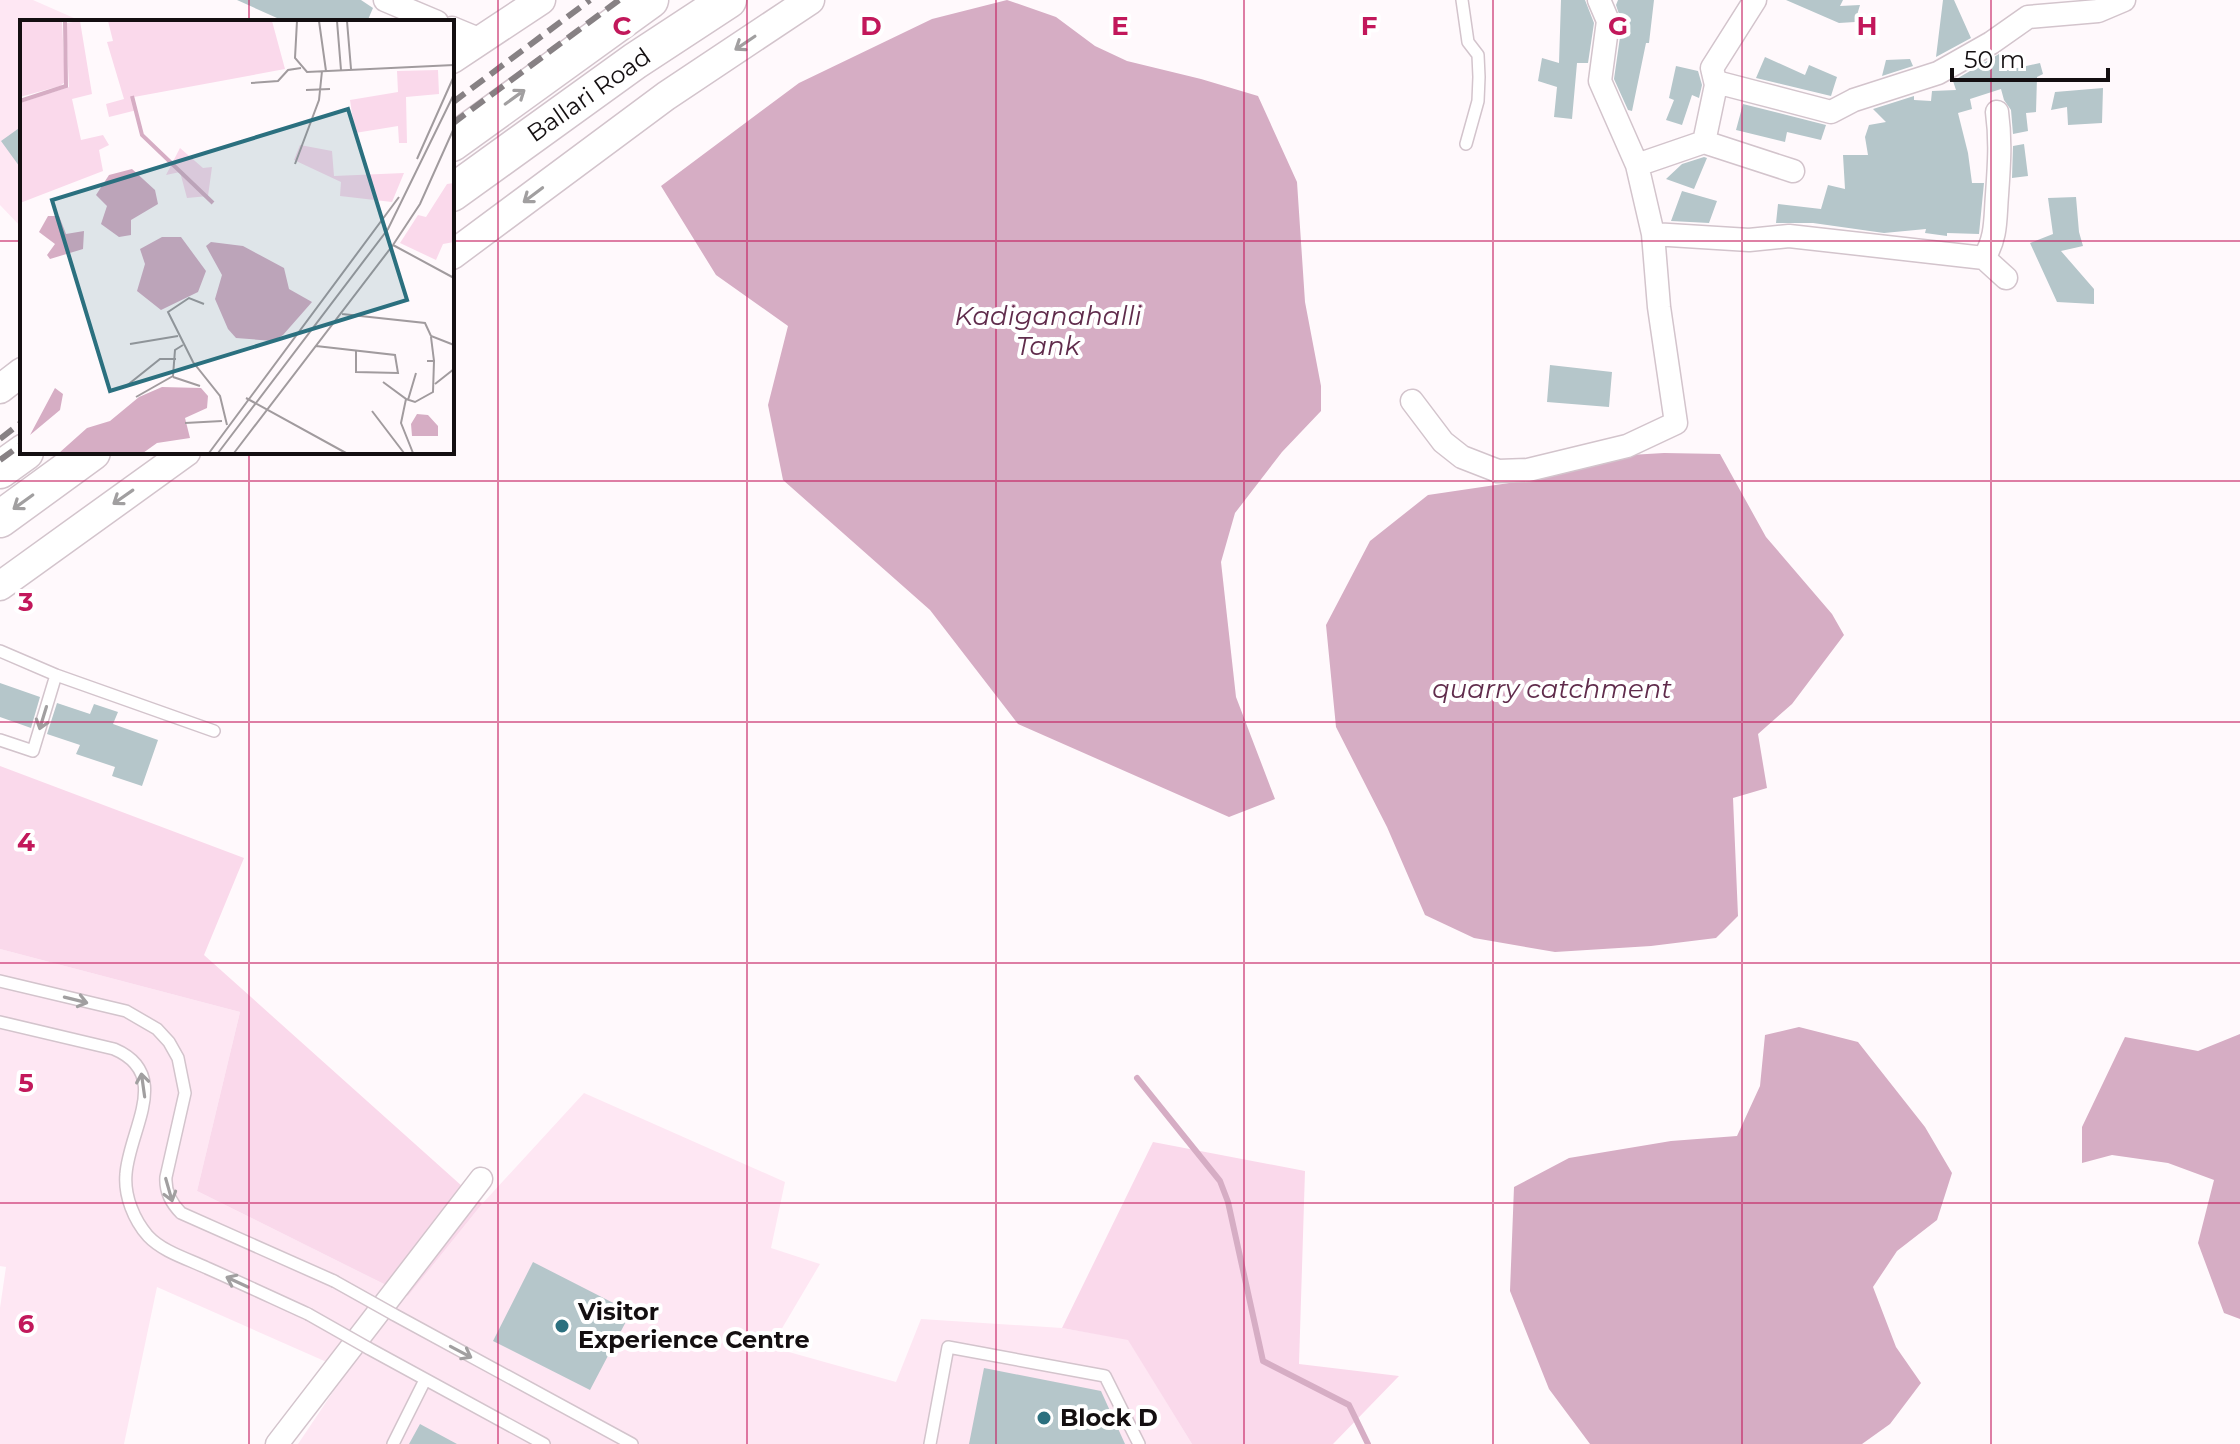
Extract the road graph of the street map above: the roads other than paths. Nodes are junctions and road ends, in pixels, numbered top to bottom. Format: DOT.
graph roads {
  1 [pos="385,0"];
  2 [pos="541,0"];
  3 [pos="650,0"];
  4 [pos="728,0"];
  5 [pos="810,0"];
  6 [pos="1462,0"];
  7 [pos="1599,0"];
  8 [pos="1755,0"];
  9 [pos="2124,0"];
  10 [pos="432,20"];
  11 [pos="454,29"];
  12 [pos="481,40"];
  13 [pos="454,58"];
  14 [pos="1716,82"];
  15 [pos="1997,112"];
  16 [pos="454,142"];
  17 [pos="1704,142"];
  18 [pos="1466,144"];
  19 [pos="1637,165"];
  20 [pos="1793,171"];
  21 [pos="454,192"];
  22 [pos="1653,234"];
  23 [pos="454,254"];
  24 [pos="1984,258"];
  25 [pos="2006,278"];
  26 [pos="20,374"];
  27 [pos="0,389"];
  28 [pos="1412,401"];
  29 [pos="22,454"];
  30 [pos="89,454"];
  31 [pos="183,454"];
  32 [pos="0,470"];
  33 [pos="0,519"];
  34 [pos="0,586"];
  35 [pos="0,651"];
  36 [pos="56,675"];
  37 [pos="214,731"];
  38 [pos="0,740"];
  39 [pos="0,981"];
  40 [pos="0,1022"];
  41 [pos="481,1179"];
  42 [pos="425,1380"];
  43 [pos="277,1444"];
  44 [pos="393,1444"];
  45 [pos="544,1444"];
  46 [pos="632,1444"];
  47 [pos="930,1444"];
  48 [pos="1139,1444"];
  1 -- 10 [label="street"];
  2 -- 12 [label="street"];
  16 -- 3 [label="highway, Ballari Road, one-way"];
  4 -- 21 [label="highway, Ballari Road"];
  5 -- 23 [label="street, one-way"];
  6 -- 18 [label="lane"];
  7 -- 19 [label="street"];
  8 -- 14 [label="street"];
  9 -- 14 [label="street"];
  11 -- 12 [label="street"];
  12 -- 13 [label="street"];
  14 -- 17 [label="street"];
  15 -- 24 [label="street"];
  17 -- 19 [label="street"];
  17 -- 20 [label="street"];
  19 -- 22 [label="street"];
  22 -- 24 [label="street"];
  22 -- 28 [label="street"];
  24 -- 25 [label="street"];
  26 -- 27 [label="street"];
  29 -- 32 [label="highway"];
  30 -- 33 [label="highway, one-way"];
  31 -- 34 [label="street, one-way"];
  35 -- 36 [label="lane"];
  36 -- 37 [label="lane"];
  36 -- 38 [label="lane, one-way"];
  39 -- 46 [label="lane, one-way, bridge"];
  42 -- 40 [label="lane, one-way, bridge"];
  41 -- 43 [label="street"];
  42 -- 44 [label="lane"];
  42 -- 45 [label="lane"];
  47 -- 48 [label="lane"];
}
